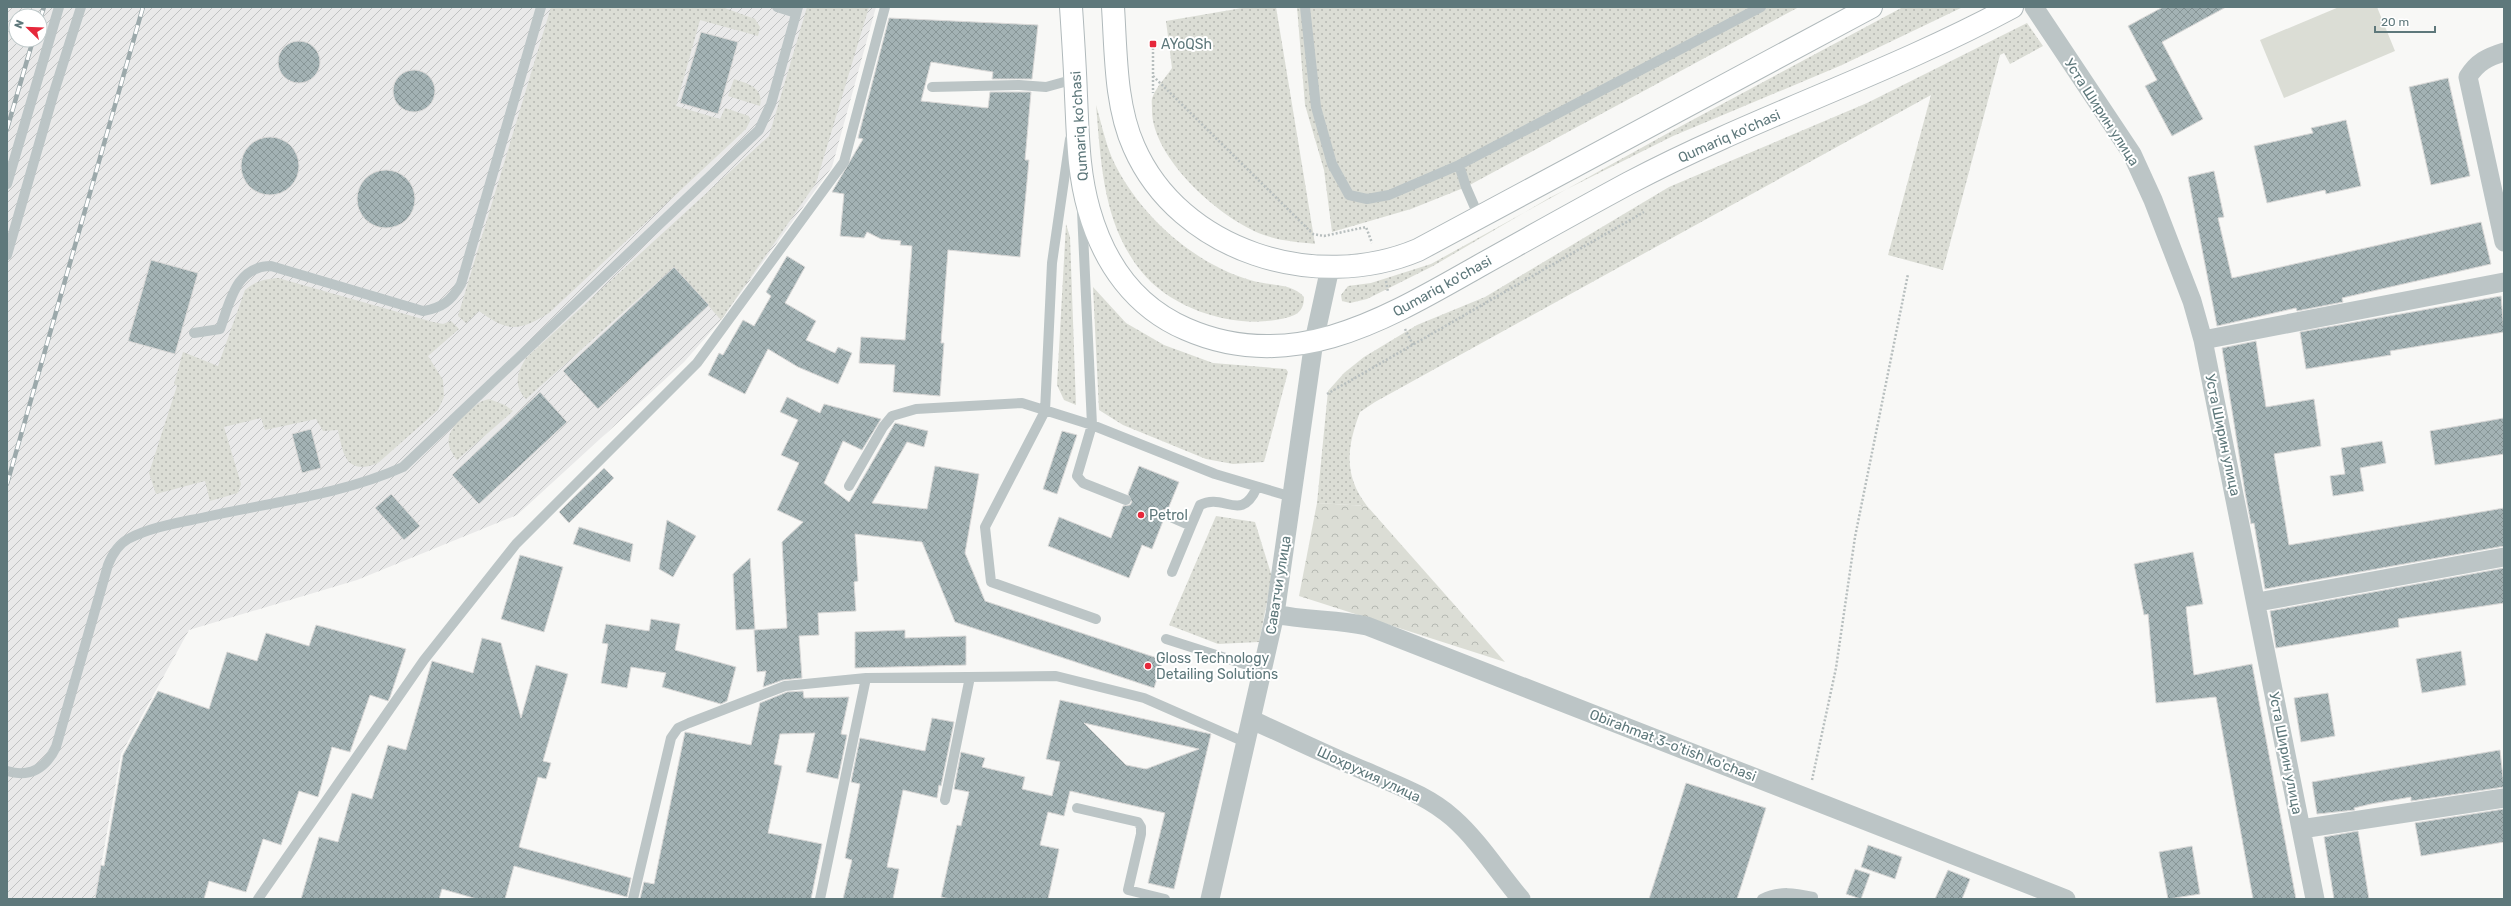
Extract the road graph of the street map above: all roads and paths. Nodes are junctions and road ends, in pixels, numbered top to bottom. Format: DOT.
graph roads {
  1 [pos="59,7"];
  2 [pos="81,7"];
  3 [pos="541,7"];
  4 [pos="777,7"];
  5 [pos="885,7"];
  6 [pos="1071,7"];
  7 [pos="1113,7"];
  8 [pos="1305,7"];
  9 [pos="1761,7"];
  10 [pos="1871,7"];
  11 [pos="2012,7"];
  12 [pos="2034,7"];
  13 [pos="797,10"];
  14 [pos="1153,44"];
  15 [pos="2504,52"];
  16 [pos="1153,76"];
  17 [pos="932,87"];
  18 [pos="1076,87"];
  19 [pos="1153,92"];
  20 [pos="1079,161"];
  21 [pos="1459,165"];
  22 [pos="7,184"];
  23 [pos="1644,212"];
  24 [pos="1479,217"];
  25 [pos="1366,227"];
  26 [pos="2504,242"];
  27 [pos="7,255"];
  28 [pos="1330,268"];
  29 [pos="1908,274"];
  30 [pos="2504,282"];
  31 [pos="1406,331"];
  32 [pos="194,333"];
  33 [pos="2203,340"];
  34 [pos="1314,342"];
  35 [pos="1413,345"];
  36 [pos="1325,395"];
  37 [pos="1045,412"];
  38 [pos="1092,425"];
  39 [pos="849,486"];
  40 [pos="1257,487"];
  41 [pos="1292,497"];
  42 [pos="1126,500"];
  43 [pos="1166,515"];
  44 [pos="1191,526"];
  45 [pos="2504,557"];
  46 [pos="1172,572"];
  47 [pos="2258,602"];
  48 [pos="1275,614"];
  49 [pos="1096,618"];
  50 [pos="1166,639"];
  51 [pos="1263,670"];
  52 [pos="970,677"];
  53 [pos="866,678"];
  54 [pos="1252,720"];
  55 [pos="1247,743"];
  56 [pos="7,771"];
  57 [pos="1808,798"];
  58 [pos="2504,798"];
  59 [pos="945,800"];
  60 [pos="1078,808"];
  61 [pos="2301,829"];
  62 [pos="1127,895"];
  63 [pos="1813,897"];
  64 [pos="258,899"];
  65 [pos="633,899"];
  66 [pos="820,899"];
  67 [pos="1165,899"];
  68 [pos="1210,899"];
  69 [pos="1521,899"];
  70 [pos="1762,899"];
  71 [pos="2066,899"];
  72 [pos="2315,899"];
  1 -- 22 [label="lane"];
  2 -- 27 [label="lane"];
  3 -- 32 [label="lane"];
  4 -- 13 [label="lane"];
  5 -- 64 [label="lane"];
  6 -- 18 [label="main road, Qumariq ko'chasi"];
  7 -- 28 [label="main road"];
  8 -- 21 [label="lane"];
  9 -- 21 [label="lane"];
  10 -- 24 [label="main road"];
  11 -- 34 [label="main road, Qumariq ko'chasi"];
  12 -- 33 [label="street, Уста Ширин улица"];
  13 -- 56 [label="lane"];
  14 -- 16 [label="path"];
  15 -- 26 [label="street"];
  16 -- 19 [label="path"];
  16 -- 25 [label="path"];
  17 -- 18 [label="lane"];
  18 -- 20 [label="main road, Qumariq ko'chasi"];
  18 -- 37 [label="lane"];
  20 -- 34 [label="main road, Qumariq ko'chasi"];
  20 -- 38 [label="lane"];
  21 -- 24 [label="lane"];
  23 -- 35 [label="path"];
  24 -- 28 [label="main road"];
  28 -- 34 [label="street, Саватчи улица"];
  29 -- 57 [label="path"];
  30 -- 33 [label="street"];
  31 -- 35 [label="path"];
  33 -- 47 [label="street, Уста Ширин улица"];
  34 -- 41 [label="street, Саватчи улица"];
  35 -- 36 [label="path"];
  37 -- 38 [label="lane"];
  37 -- 39 [label="lane"];
  37 -- 49 [label="lane"];
  38 -- 40 [label="lane"];
  38 -- 42 [label="lane"];
  40 -- 41 [label="lane"];
  40 -- 44 [label="lane"];
  41 -- 48 [label="street, Саватчи улица"];
  43 -- 44 [label="lane"];
  44 -- 46 [label="lane"];
  45 -- 47 [label="street"];
  47 -- 61 [label="street, Уста Ширин улица"];
  48 -- 51 [label="street, Саватчи улица"];
  48 -- 57 [label="street, Obirahmat 3-o'tish ko'chasi"];
  50 -- 51 [label="lane"];
  51 -- 54 [label="street, Саватчи улица"];
  52 -- 53 [label="lane"];
  52 -- 55 [label="lane"];
  52 -- 59 [label="lane"];
  53 -- 65 [label="lane"];
  53 -- 66 [label="lane"];
  54 -- 55 [label="street, Саватчи улица"];
  54 -- 69 [label="street, Шохрухия улица"];
  55 -- 68 [label="street, Саватчи улица"];
  57 -- 71 [label="street, Obirahmat 3-o'tish ko'chasi"];
  58 -- 61 [label="street"];
  60 -- 62 [label="lane"];
  61 -- 72 [label="street, Уста Ширин улица"];
  62 -- 67 [label="lane"];
  63 -- 70 [label="lane"];
}
